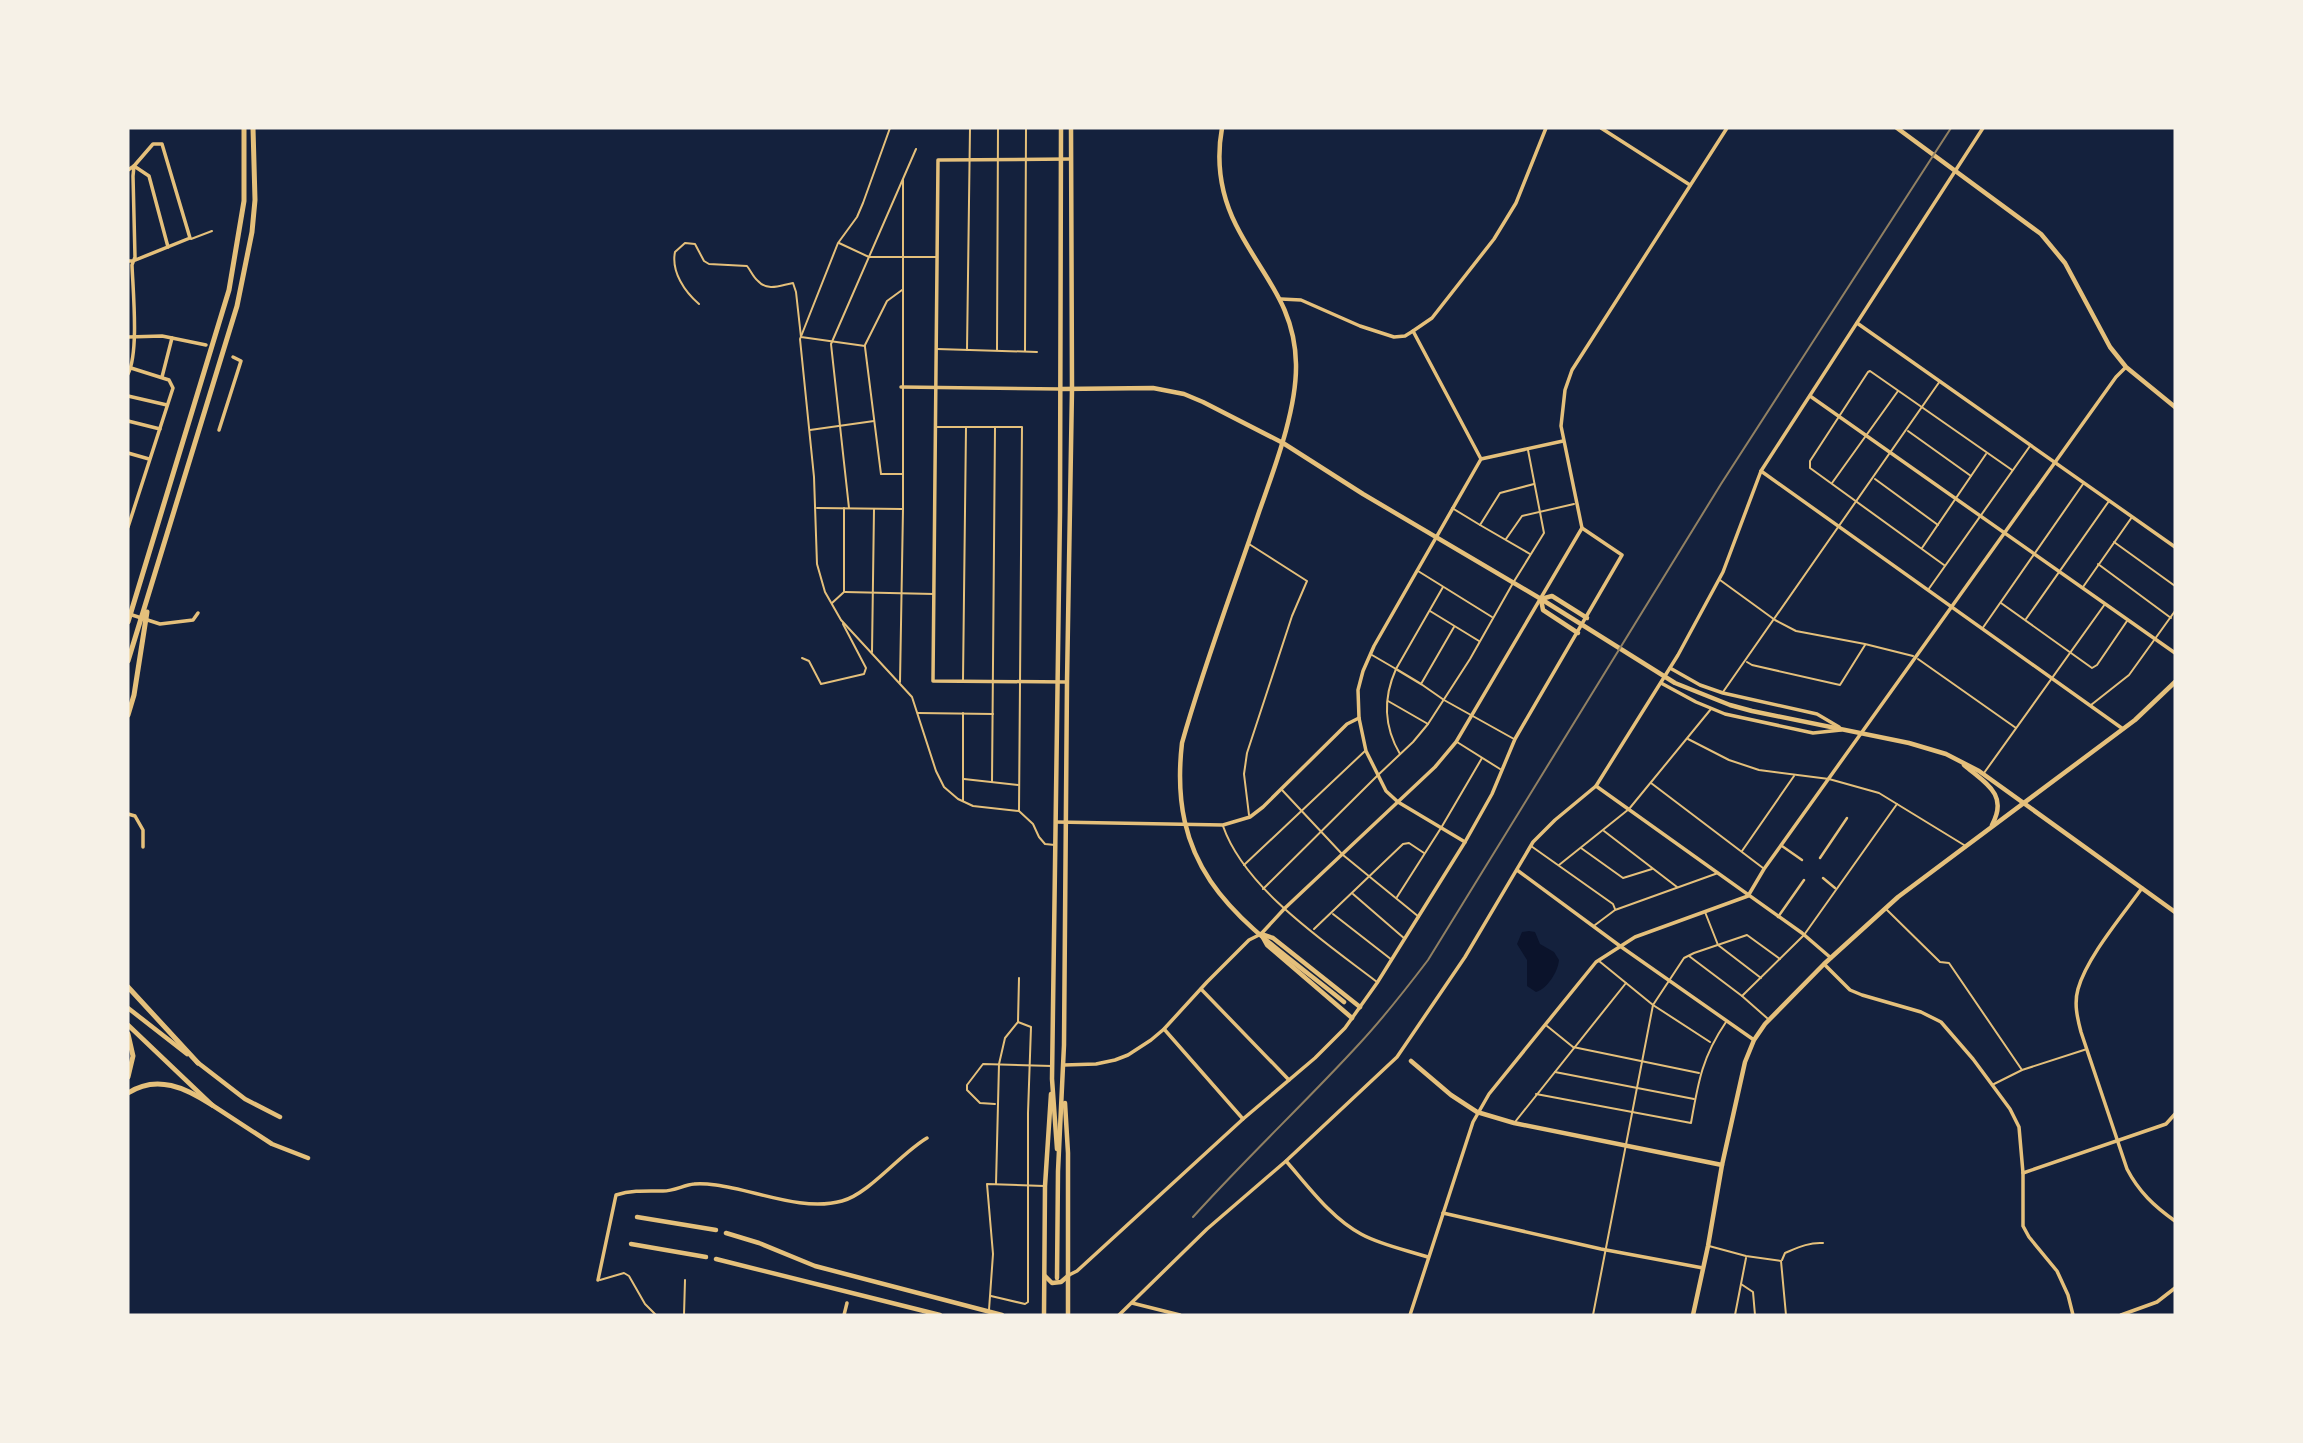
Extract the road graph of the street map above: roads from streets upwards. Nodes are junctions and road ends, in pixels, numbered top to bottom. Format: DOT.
graph roads {
  1 [pos="244,128"];
  2 [pos="253,128"];
  3 [pos="1061,128"];
  4 [pos="1071,128"];
  5 [pos="1222,128"];
  6 [pos="1546,128"];
  7 [pos="1601,128"];
  8 [pos="1727,128"];
  9 [pos="1897,128"];
  10 [pos="1983,128"];
  11 [pos="1906,130"];
  12 [pos="1062,159"];
  13 [pos="1071,159"];
  14 [pos="134,166"];
  15 [pos="128,170"];
  16 [pos="1956,170"];
  17 [pos="1690,184"];
  18 [pos="168,247"];
  19 [pos="130,261"];
  20 [pos="1281,299"];
  21 [pos="1857,323"];
  22 [pos="1413,331"];
  23 [pos="134,336"];
  24 [pos="128,337"];
  25 [pos="172,338"];
  26 [pos="206,345"];
  27 [pos="233,357"];
  28 [pos="2126,367"];
  29 [pos="131,368"];
  30 [pos="128,374"];
  31 [pos="162,377"];
  32 [pos="901,387"];
  33 [pos="936,388"];
  34 [pos="1061,389"];
  35 [pos="1072,389"];
  36 [pos="128,396"];
  37 [pos="1810,396"];
  38 [pos="167,405"];
  39 [pos="2175,407"];
  40 [pos="128,421"];
  41 [pos="160,429"];
  42 [pos="219,430"];
  43 [pos="1563,442"];
  44 [pos="1283,443"];
  45 [pos="128,453"];
  46 [pos="1480,459"];
  47 [pos="150,460"];
  48 [pos="2056,462"];
  49 [pos="1761,471"];
  50 [pos="128,527"];
  51 [pos="1582,528"];
  52 [pos="2004,533"];
  53 [pos="1435,537"];
  54 [pos="2175,547"];
  55 [pos="150,593"];
  56 [pos="1541,599"];
  57 [pos="1951,608"];
  58 [pos="198,613"];
  59 [pos="128,614"];
  60 [pos="1587,618"];
  61 [pos="128,622"];
  62 [pos="1578,633"];
  63 [pos="2175,653"];
  64 [pos="128,661"];
  65 [pos="1670,668"];
  66 [pos="1396,669"];
  67 [pos="1056,682"];
  68 [pos="1067,682"];
  69 [pos="2175,682"];
  70 [pos="1661,683"];
  71 [pos="1421,684"];
  72 [pos="128,715"];
  73 [pos="1359,718"];
  74 [pos="2123,729"];
  75 [pos="1844,730"];
  76 [pos="1861,733"];
  77 [pos="1958,760"];
  78 [pos="1596,786"];
  79 [pos="1398,802"];
  80 [pos="2023,803"];
  81 [pos="128,814"];
  82 [pos="1847,818"];
  83 [pos="1056,822"];
  84 [pos="1066,822"];
  85 [pos="1184,823"];
  86 [pos="1991,828"];
  87 [pos="1465,842"];
  88 [pos="1782,845"];
  89 [pos="143,847"];
  90 [pos="1820,858"];
  91 [pos="1802,860"];
  92 [pos="1517,870"];
  93 [pos="1823,878"];
  94 [pos="1804,880"];
  95 [pos="1835,888"];
  96 [pos="2142,888"];
  97 [pos="1748,896"];
  98 [pos="2175,912"];
  99 [pos="1779,917"];
  100 [pos="1261,934"];
  101 [pos="1620,946"];
  102 [pos="1831,958"];
  103 [pos="1824,964"];
  104 [pos="129,988"];
  105 [pos="1201,989"];
  106 [pos="1344,1002"];
  107 [pos="1360,1007"];
  108 [pos="128,1008"];
  109 [pos="1352,1018"];
  110 [pos="128,1025"];
  111 [pos="1164,1029"];
  112 [pos="128,1034"];
  113 [pos="1754,1040"];
  114 [pos="1411,1061"];
  115 [pos="198,1063"];
  116 [pos="1064,1065"];
  117 [pos="128,1077"];
  118 [pos="1052,1079"];
  119 [pos="1289,1080"];
  120 [pos="1063,1082"];
  121 [pos="128,1093"];
  122 [pos="212,1105"];
  123 [pos="1477,1112"];
  124 [pos="2175,1114"];
  125 [pos="280,1117"];
  126 [pos="1243,1119"];
  127 [pos="927,1138"];
  128 [pos="2117,1141"];
  129 [pos="308,1158"];
  130 [pos="1286,1161"];
  131 [pos="1722,1165"];
  132 [pos="1058,1171"];
  133 [pos="2023,1173"];
  134 [pos="1443,1213"];
  135 [pos="638,1217"];
  136 [pos="2175,1221"];
  137 [pos="716,1230"];
  138 [pos="726,1233"];
  139 [pos="631,1244"];
  140 [pos="706,1257"];
  141 [pos="1429,1257"];
  142 [pos="716,1259"];
  143 [pos="1703,1268"];
  144 [pos="1045,1275"];
  145 [pos="1069,1275"];
  146 [pos="1057,1278"];
  147 [pos="598,1280"];
  148 [pos="2175,1287"];
  149 [pos="847,1303"];
  150 [pos="1132,1303"];
  151 [pos="844,1315"];
  152 [pos="940,1315"];
  153 [pos="1002,1315"];
  154 [pos="1044,1315"];
  155 [pos="1068,1315"];
  156 [pos="1119,1315"];
  157 [pos="1180,1315"];
  158 [pos="1410,1315"];
  159 [pos="1692,1315"];
  160 [pos="2073,1315"];
  161 [pos="2121,1315"];
  1 -- 61 [label="highway"];
  2 -- 55 [label="highway"];
  3 -- 12 [label="main road"];
  4 -- 13 [label="main road"];
  5 -- 20 [label="main road"];
  6 -- 22 [label="street"];
  7 -- 17 [label="street"];
  8 -- 17 [label="street"];
  9 -- 11 [label="main road"];
  10 -- 16 [label="street"];
  11 -- 16 [label="main road"];
  12 -- 13 [label="street"];
  12 -- 33 [label="street"];
  12 -- 34 [label="main road"];
  13 -- 35 [label="main road"];
  14 -- 15 [label="street"];
  14 -- 18 [label="street"];
  14 -- 18 [label="street"];
  14 -- 19 [label="street"];
  16 -- 21 [label="street"];
  16 -- 28 [label="main road"];
  17 -- 43 [label="street"];
  18 -- 19 [label="street"];
  19 -- 23 [label="street"];
  20 -- 22 [label="street"];
  20 -- 44 [label="main road"];
  21 -- 37 [label="street"];
  21 -- 48 [label="street"];
  22 -- 46 [label="street"];
  23 -- 24 [label="street"];
  23 -- 25 [label="street"];
  23 -- 29 [label="street"];
  25 -- 26 [label="street"];
  25 -- 31 [label="street"];
  27 -- 42 [label="street"];
  28 -- 39 [label="main road"];
  28 -- 48 [label="street"];
  29 -- 30 [label="street"];
  29 -- 31 [label="street"];
  31 -- 38 [label="street"];
  32 -- 33 [label="street"];
  33 -- 34 [label="street"];
  33 -- 67 [label="street"];
  34 -- 35 [label="main road"];
  34 -- 67 [label="main road"];
  35 -- 44 [label="main road"];
  35 -- 68 [label="main road"];
  36 -- 38 [label="street"];
  37 -- 49 [label="street"];
  37 -- 52 [label="street"];
  38 -- 41 [label="street"];
  40 -- 41 [label="street"];
  41 -- 47 [label="street"];
  43 -- 46 [label="street"];
  43 -- 51 [label="street"];
  44 -- 53 [label="main road"];
  44 -- 85 [label="main road"];
  45 -- 47 [label="street"];
  46 -- 53 [label="street"];
  47 -- 50 [label="street"];
  48 -- 52 [label="street"];
  48 -- 54 [label="street"];
  49 -- 57 [label="street"];
  49 -- 65 [label="street"];
  51 -- 56 [label="street"];
  51 -- 60 [label="street"];
  52 -- 57 [label="street"];
  52 -- 63 [label="street"];
  53 -- 56 [label="main road"];
  53 -- 73 [label="street"];
  55 -- 64 [label="highway"];
  55 -- 72 [label="highway"];
  56 -- 60 [label="main road"];
  56 -- 62 [label="main road"];
  56 -- 75 [label="main road"];
  56 -- 79 [label="street"];
  57 -- 74 [label="street"];
  57 -- 76 [label="street"];
  58 -- 59 [label="street"];
  60 -- 62 [label="street"];
  62 -- 87 [label="street"];
  65 -- 70 [label="street"];
  65 -- 75 [label="street"];
  66 -- 71 [label="street"];
  67 -- 68 [label="street"];
  67 -- 83 [label="main road"];
  68 -- 84 [label="main road"];
  69 -- 74 [label="main road"];
  70 -- 75 [label="street"];
  70 -- 78 [label="street"];
  73 -- 79 [label="street"];
  73 -- 85 [label="street"];
  74 -- 80 [label="main road"];
  75 -- 76 [label="main road"];
  76 -- 77 [label="main road"];
  76 -- 88 [label="street"];
  77 -- 80 [label="main road"];
  77 -- 86 [label="main road"];
  78 -- 92 [label="street"];
  78 -- 97 [label="street"];
  79 -- 87 [label="street"];
  79 -- 100 [label="street"];
  80 -- 86 [label="main road"];
  80 -- 96 [label="main road"];
  81 -- 89 [label="street"];
  82 -- 90 [label="street"];
  83 -- 84 [label="street"];
  83 -- 118 [label="main road"];
  84 -- 85 [label="street"];
  84 -- 116 [label="main road"];
  85 -- 100 [label="main road"];
  86 -- 102 [label="main road"];
  87 -- 107 [label="street"];
  88 -- 91 [label="street"];
  88 -- 97 [label="street"];
  92 -- 101 [label="street"];
  92 -- 130 [label="street"];
  93 -- 95 [label="street"];
  94 -- 99 [label="street"];
  96 -- 98 [label="main road"];
  96 -- 128 [label="street"];
  97 -- 99 [label="street"];
  97 -- 101 [label="street"];
  99 -- 102 [label="street"];
  100 -- 105 [label="street"];
  100 -- 106 [label="main road"];
  100 -- 107 [label="main road"];
  100 -- 109 [label="main road"];
  101 -- 113 [label="street"];
  101 -- 123 [label="street"];
  102 -- 103 [label="main road"];
  103 -- 113 [label="main road"];
  103 -- 133 [label="street"];
  104 -- 115 [label="highway"];
  105 -- 111 [label="street"];
  105 -- 119 [label="street"];
  107 -- 109 [label="street"];
  108 -- 115 [label="main road"];
  109 -- 119 [label="street"];
  110 -- 122 [label="main road"];
  111 -- 116 [label="street"];
  111 -- 126 [label="street"];
  112 -- 117 [label="highway"];
  113 -- 131 [label="main road"];
  114 -- 123 [label="main road"];
  115 -- 125 [label="main road"];
  116 -- 120 [label="main road"];
  118 -- 132 [label="main road"];
  118 -- 144 [label="main road"];
  119 -- 126 [label="street"];
  120 -- 132 [label="main road"];
  120 -- 145 [label="main road"];
  121 -- 122 [label="highway"];
  122 -- 129 [label="main road"];
  123 -- 131 [label="main road"];
  123 -- 134 [label="street"];
  124 -- 128 [label="street"];
  126 -- 145 [label="street"];
  127 -- 147 [label="street"];
  128 -- 133 [label="street"];
  128 -- 136 [label="street"];
  130 -- 141 [label="street"];
  130 -- 150 [label="street"];
  131 -- 143 [label="main road"];
  132 -- 146 [label="main road"];
  133 -- 160 [label="street"];
  134 -- 141 [label="street"];
  134 -- 143 [label="street"];
  135 -- 137 [label="main road"];
  138 -- 153 [label="main road"];
  139 -- 140 [label="main road"];
  141 -- 158 [label="street"];
  142 -- 152 [label="main road"];
  143 -- 159 [label="main road"];
  144 -- 145 [label="main road"];
  144 -- 154 [label="main road"];
  145 -- 155 [label="main road"];
  148 -- 161 [label="street"];
  149 -- 151 [label="street"];
  150 -- 156 [label="street"];
  150 -- 157 [label="street"];
}
